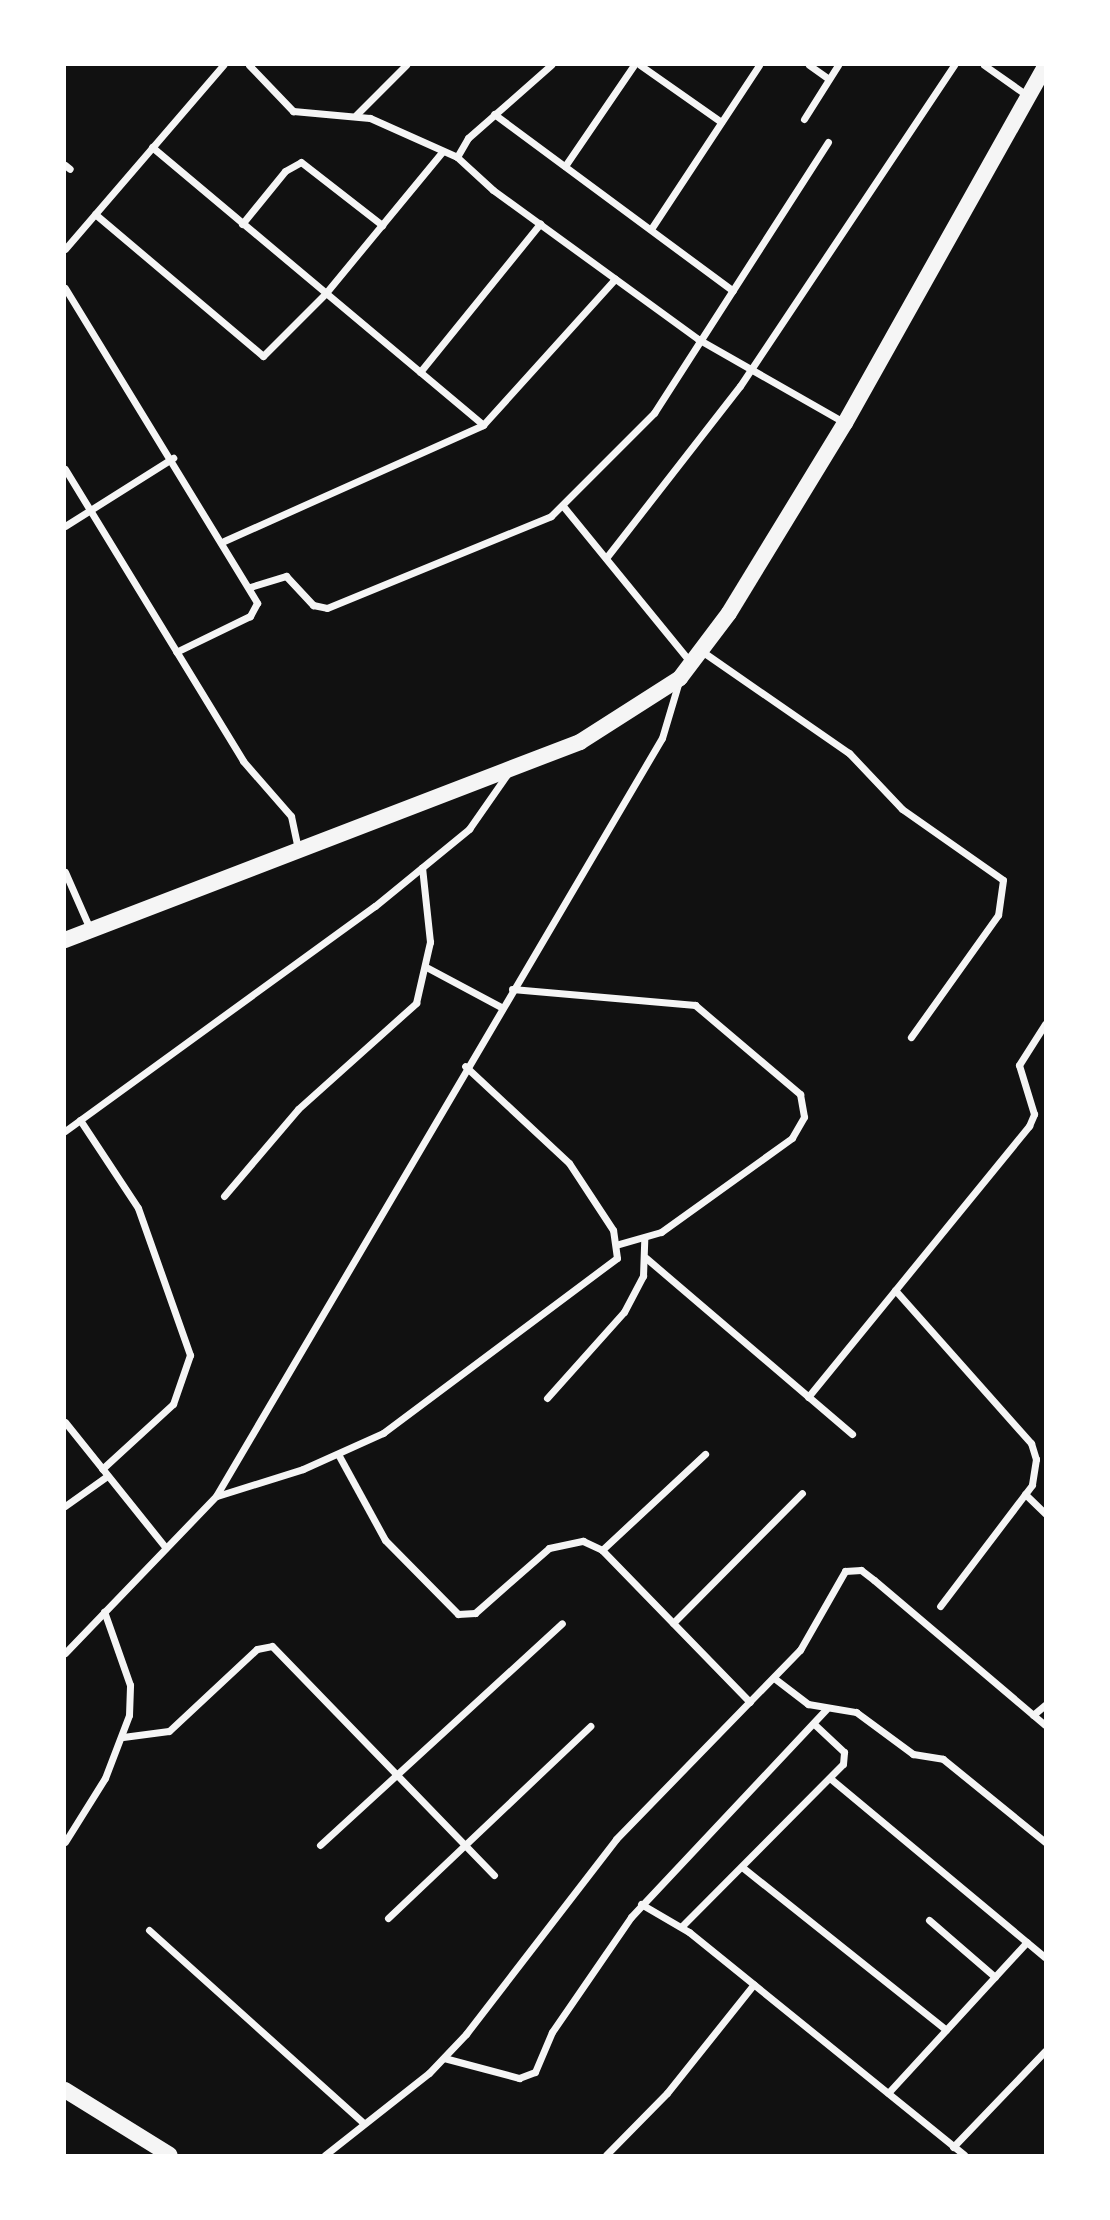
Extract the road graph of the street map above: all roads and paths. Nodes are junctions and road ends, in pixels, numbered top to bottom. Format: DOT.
graph roads {
  1 [pos="223,65"];
  2 [pos="249,65"];
  3 [pos="406,65"];
  4 [pos="551,65"];
  5 [pos="634,65"];
  6 [pos="640,65"];
  7 [pos="758,65"];
  8 [pos="809,65"];
  9 [pos="838,65"];
  10 [pos="954,65"];
  11 [pos="984,65"];
  12 [pos="1045,66"];
  13 [pos="830,79"];
  14 [pos="1028,96"];
  15 [pos="494,114"];
  16 [pos="356,115"];
  17 [pos="804,119"];
  18 [pos="721,122"];
  19 [pos="828,142"];
  20 [pos="152,147"];
  21 [pos="443,150"];
  22 [pos="457,157"];
  23 [pos="565,166"];
  24 [pos="95,214"];
  25 [pos="242,224"];
  26 [pos="540,224"];
  27 [pos="382,225"];
  28 [pos="651,229"];
  29 [pos="65,249"];
  30 [pos="615,279"];
  31 [pos="65,288"];
  32 [pos="733,292"];
  33 [pos="325,294"];
  34 [pos="698,338"];
  35 [pos="420,372"];
  36 [pos="748,373"];
  37 [pos="845,424"];
  38 [pos="483,425"];
  39 [pos="173,458"];
  40 [pos="65,469"];
  41 [pos="563,506"];
  42 [pos="90,510"];
  43 [pos="65,526"];
  44 [pos="224,541"];
  45 [pos="606,558"];
  46 [pos="250,587"];
  47 [pos="176,652"];
  48 [pos="698,658"];
  49 [pos="680,678"];
  50 [pos="509,772"];
  51 [pos="298,851"];
  52 [pos="422,867"];
  53 [pos="65,872"];
  54 [pos="91,931"];
  55 [pos="65,940"];
  56 [pos="428,968"];
  57 [pos="512,989"];
  58 [pos="501,1006"];
  59 [pos="1045,1024"];
  60 [pos="911,1037"];
  61 [pos="466,1066"];
  62 [pos="80,1120"];
  63 [pos="65,1132"];
  64 [pos="224,1196"];
  65 [pos="643,1239"];
  66 [pos="619,1244"];
  67 [pos="646,1258"];
  68 [pos="895,1290"];
  69 [pos="808,1397"];
  70 [pos="547,1398"];
  71 [pos="65,1422"];
  72 [pos="852,1434"];
  73 [pos="338,1454"];
  74 [pos="705,1454"];
  75 [pos="102,1469"];
  76 [pos="107,1476"];
  77 [pos="802,1493"];
  78 [pos="1025,1494"];
  79 [pos="216,1496"];
  80 [pos="65,1506"];
  81 [pos="1045,1513"];
  82 [pos="166,1548"];
  83 [pos="601,1550"];
  84 [pos="940,1606"];
  85 [pos="104,1611"];
  86 [pos="562,1623"];
  87 [pos="673,1623"];
  88 [pos="65,1653"];
  89 [pos="774,1678"];
  90 [pos="750,1702"];
  91 [pos="1045,1705"];
  92 [pos="826,1709"];
  93 [pos="1032,1715"];
  94 [pos="813,1723"];
  95 [pos="1045,1725"];
  96 [pos="590,1726"];
  97 [pos="123,1737"];
  98 [pos="396,1773"];
  99 [pos="831,1779"];
  100 [pos="65,1842"];
  101 [pos="1045,1842"];
  102 [pos="320,1845"];
  103 [pos="465,1845"];
  104 [pos="742,1867"];
  105 [pos="494,1875"];
  106 [pos="641,1904"];
  107 [pos="388,1918"];
  108 [pos="929,1920"];
  109 [pos="682,1926"];
  110 [pos="149,1930"];
  111 [pos="1027,1942"];
  112 [pos="1045,1957"];
  113 [pos="995,1977"];
  114 [pos="754,1984"];
  115 [pos="946,2030"];
  116 [pos="1045,2051"];
  117 [pos="444,2059"];
  118 [pos="65,2090"];
  119 [pos="888,2093"];
  120 [pos="363,2123"];
  121 [pos="953,2147"];
  122 [pos="170,2155"];
  123 [pos="326,2155"];
  124 [pos="606,2155"];
  125 [pos="964,2155"];
  1 -- 20 [label="street"];
  2 -- 16 [label="street"];
  3 -- 16 [label="street"];
  4 -- 15 [label="street"];
  5 -- 23 [label="street"];
  6 -- 18 [label="street"];
  7 -- 18 [label="street"];
  8 -- 13 [label="street"];
  9 -- 13 [label="street"];
  10 -- 36 [label="street"];
  11 -- 14 [label="street"];
  12 -- 14 [label="main road"];
  13 -- 17 [label="street"];
  14 -- 37 [label="main road"];
  15 -- 22 [label="street"];
  15 -- 23 [label="street"];
  16 -- 21 [label="street"];
  18 -- 28 [label="street"];
  19 -- 32 [label="street"];
  20 -- 24 [label="street"];
  20 -- 25 [label="street"];
  21 -- 22 [label="street"];
  21 -- 27 [label="street"];
  22 -- 26 [label="street"];
  23 -- 28 [label="street"];
  24 -- 29 [label="street"];
  24 -- 33 [label="street"];
  25 -- 27 [label="street"];
  25 -- 33 [label="street"];
  26 -- 30 [label="street"];
  26 -- 35 [label="street"];
  27 -- 33 [label="street"];
  28 -- 32 [label="street"];
  30 -- 34 [label="street"];
  30 -- 38 [label="street"];
  31 -- 39 [label="street"];
  32 -- 34 [label="street"];
  33 -- 35 [label="street"];
  34 -- 36 [label="street"];
  34 -- 41 [label="street"];
  35 -- 38 [label="street"];
  36 -- 37 [label="street"];
  36 -- 45 [label="street"];
  37 -- 48 [label="main road"];
  38 -- 44 [label="street"];
  39 -- 42 [label="street"];
  39 -- 44 [label="street"];
  40 -- 42 [label="street"];
  41 -- 45 [label="street"];
  41 -- 46 [label="street"];
  42 -- 43 [label="street"];
  42 -- 47 [label="street"];
  44 -- 46 [label="street"];
  45 -- 48 [label="street"];
  46 -- 47 [label="street"];
  47 -- 51 [label="street"];
  48 -- 49 [label="main road"];
  48 -- 60 [label="street"];
  49 -- 50 [label="main road"];
  49 -- 57 [label="street"];
  50 -- 51 [label="main road"];
  50 -- 52 [label="street"];
  51 -- 54 [label="main road"];
  52 -- 56 [label="street"];
  52 -- 62 [label="street"];
  53 -- 54 [label="street"];
  54 -- 55 [label="main road"];
  56 -- 58 [label="street"];
  56 -- 64 [label="street"];
  57 -- 58 [label="street"];
  57 -- 65 [label="street"];
  58 -- 61 [label="street"];
  59 -- 68 [label="street"];
  61 -- 66 [label="street"];
  61 -- 79 [label="street"];
  62 -- 63 [label="street"];
  62 -- 75 [label="street"];
  65 -- 66 [label="street"];
  65 -- 67 [label="street"];
  66 -- 73 [label="street"];
  67 -- 69 [label="street"];
  67 -- 70 [label="street"];
  68 -- 69 [label="street"];
  68 -- 78 [label="street"];
  69 -- 72 [label="street"];
  71 -- 75 [label="street"];
  73 -- 79 [label="street"];
  73 -- 83 [label="street"];
  74 -- 83 [label="street"];
  75 -- 76 [label="street"];
  76 -- 80 [label="street"];
  76 -- 82 [label="street"];
  77 -- 87 [label="street"];
  78 -- 81 [label="street"];
  78 -- 84 [label="street"];
  79 -- 82 [label="street"];
  82 -- 85 [label="street"];
  83 -- 87 [label="street"];
  85 -- 88 [label="street"];
  85 -- 97 [label="street"];
  86 -- 98 [label="street"];
  87 -- 90 [label="street"];
  89 -- 90 [label="street"];
  89 -- 92 [label="street"];
  89 -- 93 [label="street"];
  90 -- 117 [label="street"];
  91 -- 93 [label="street"];
  92 -- 94 [label="street"];
  92 -- 101 [label="street"];
  93 -- 95 [label="street"];
  94 -- 99 [label="street"];
  94 -- 106 [label="street"];
  96 -- 103 [label="street"];
  97 -- 98 [label="street"];
  97 -- 100 [label="street"];
  98 -- 102 [label="street"];
  98 -- 103 [label="street"];
  99 -- 104 [label="street"];
  99 -- 111 [label="street"];
  103 -- 105 [label="street"];
  103 -- 107 [label="street"];
  104 -- 109 [label="street"];
  104 -- 115 [label="street"];
  106 -- 109 [label="street"];
  106 -- 117 [label="street"];
  108 -- 113 [label="street"];
  109 -- 114 [label="street"];
  110 -- 120 [label="street"];
  111 -- 112 [label="street"];
  111 -- 113 [label="street"];
  113 -- 115 [label="street"];
  114 -- 119 [label="street"];
  114 -- 124 [label="street"];
  115 -- 119 [label="street"];
  116 -- 121 [label="street"];
  117 -- 120 [label="street"];
  118 -- 122 [label="main road"];
  119 -- 121 [label="street"];
  120 -- 123 [label="street"];
  121 -- 125 [label="street"];
}
